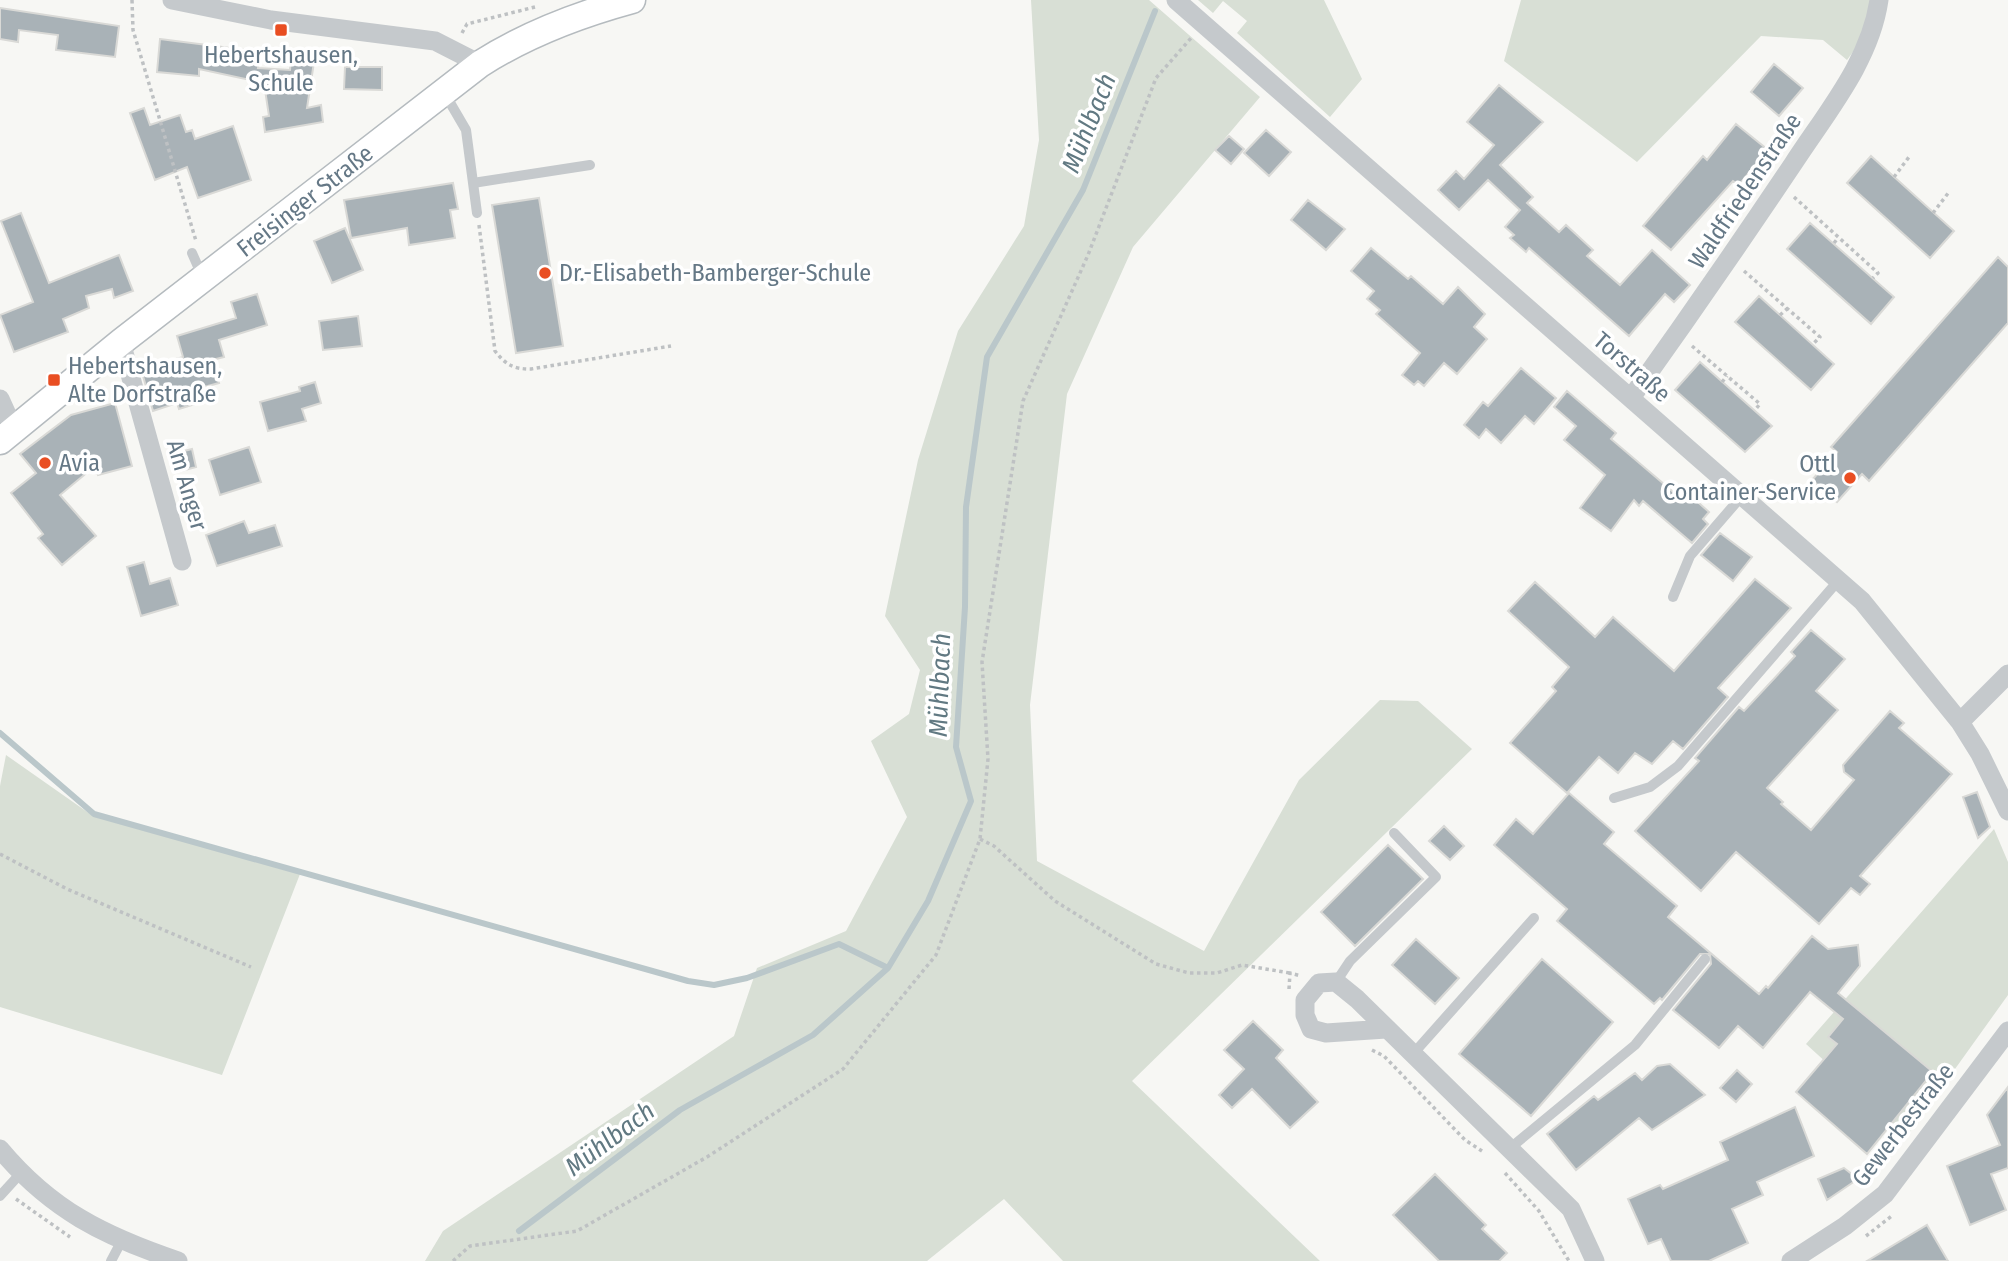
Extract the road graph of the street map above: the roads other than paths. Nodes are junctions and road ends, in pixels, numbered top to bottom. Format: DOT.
graph roads {
  1 [pos="172,0"];
  2 [pos="632,0"];
  3 [pos="1176,0"];
  4 [pos="1879,0"];
  5 [pos="480,64"];
  6 [pos="443,91"];
  7 [pos="590,166"];
  8 [pos="473,183"];
  9 [pos="477,213"];
  10 [pos="195,249"];
  11 [pos="204,281"];
  12 [pos="121,342"];
  13 [pos="1631,398"];
  14 [pos="0,399"];
  15 [pos="7,436"];
  16 [pos="1741,497"];
  17 [pos="183,561"];
  18 [pos="1838,581"];
  19 [pos="1673,597"];
  20 [pos="2008,674"];
  21 [pos="1960,722"];
  22 [pos="1614,798"];
  23 [pos="2008,811"];
  24 [pos="1394,833"];
  25 [pos="1534,918"];
  26 [pos="1704,959"];
  27 [pos="1328,982"];
  28 [pos="1386,1029"];
  29 [pos="2008,1031"];
  30 [pos="1413,1054"];
  31 [pos="0,1149"];
  32 [pos="1509,1149"];
  33 [pos="20,1174"];
  34 [pos="0,1196"];
  35 [pos="121,1242"];
  36 [pos="111,1261"];
  37 [pos="178,1261"];
  38 [pos="1595,1261"];
  39 [pos="1791,1261"];
  1 -- 5 [label="street"];
  2 -- 5 [label="main road, Freisinger Straße"];
  3 -- 13 [label="street, Torstraße"];
  4 -- 13 [label="street, Waldfriedenstraße"];
  5 -- 6 [label="main road, Freisinger Straße"];
  6 -- 8 [label="lane"];
  6 -- 11 [label="main road, Freisinger Straße"];
  7 -- 8 [label="lane"];
  8 -- 9 [label="lane"];
  10 -- 11 [label="lane"];
  11 -- 12 [label="main road, Freisinger Straße"];
  12 -- 15 [label="main road, Freisinger Straße"];
  12 -- 17 [label="street, Am Anger"];
  13 -- 16 [label="street, Torstraße"];
  14 -- 15 [label="street"];
  16 -- 18 [label="street, Torstraße"];
  16 -- 19 [label="lane"];
  18 -- 21 [label="street, Torstraße"];
  18 -- 22 [label="lane"];
  20 -- 21 [label="street"];
  21 -- 23 [label="street, Torstraße"];
  24 -- 27 [label="lane"];
  25 -- 30 [label="lane"];
  26 -- 32 [label="lane"];
  27 -- 28 [label="street"];
  27 -- 28 [label="street"];
  28 -- 30 [label="street"];
  29 -- 39 [label="street, Gewerbestraße"];
  30 -- 32 [label="street"];
  31 -- 33 [label="street"];
  32 -- 38 [label="street"];
  33 -- 34 [label="lane"];
  33 -- 35 [label="street"];
  35 -- 36 [label="lane"];
  35 -- 37 [label="street"];
}
